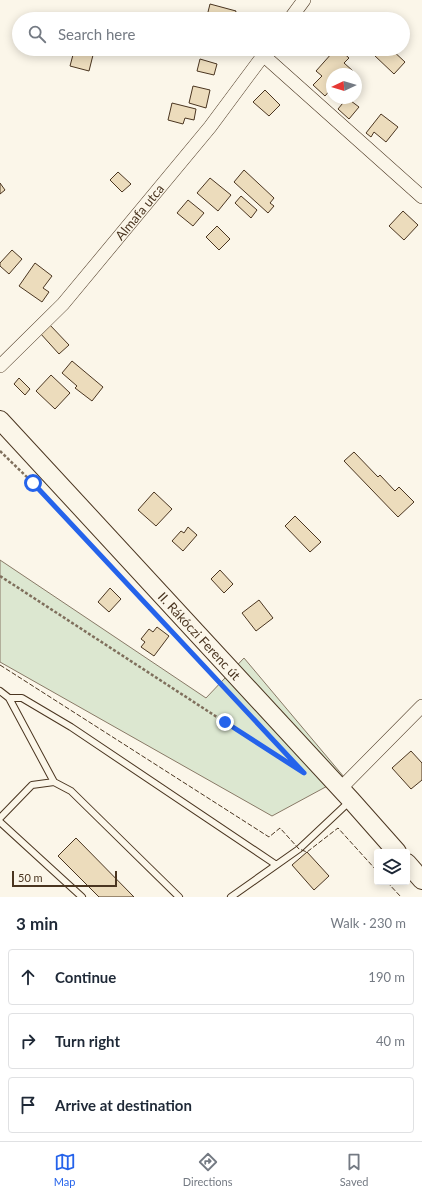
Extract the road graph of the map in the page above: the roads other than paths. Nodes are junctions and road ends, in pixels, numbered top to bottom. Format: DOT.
graph roads {
  1 [pos="304,0"];
  2 [pos="295,12"];
  3 [pos="262,56"];
  4 [pos="269,56"];
  5 [pos="422,197"];
  6 [pos="0,366"];
  7 [pos="0,420"];
  8 [pos="0,691"];
  9 [pos="9,698"];
  10 [pos="422,706"];
  11 [pos="54,782"];
  12 [pos="346,794"];
  13 [pos="0,818"];
  14 [pos="0,822"];
  15 [pos="394,849"];
  16 [pos="275,864"];
  17 [pos="410,866"];
  18 [pos="422,880"];
  19 [pos="82,897"];
  20 [pos="179,897"];
  21 [pos="231,897"];
  1 -- 2 [label="street"];
  3 -- 6 [label="street, Almafa utca"];
  4 -- 5 [label="street"];
  7 -- 12 [label="main road, II. Rákóczi Ferenc út"];
  8 -- 9 [label="lane"];
  9 -- 11 [label="lane"];
  9 -- 16 [label="lane"];
  10 -- 12 [label="street"];
  11 -- 13 [label="lane"];
  11 -- 20 [label="lane"];
  12 -- 15 [label="main road, II. Rákóczi Ferenc út"];
  12 -- 16 [label="lane"];
  14 -- 19 [label="lane"];
  16 -- 21 [label="lane"];
  17 -- 18 [label="main road"];
}
